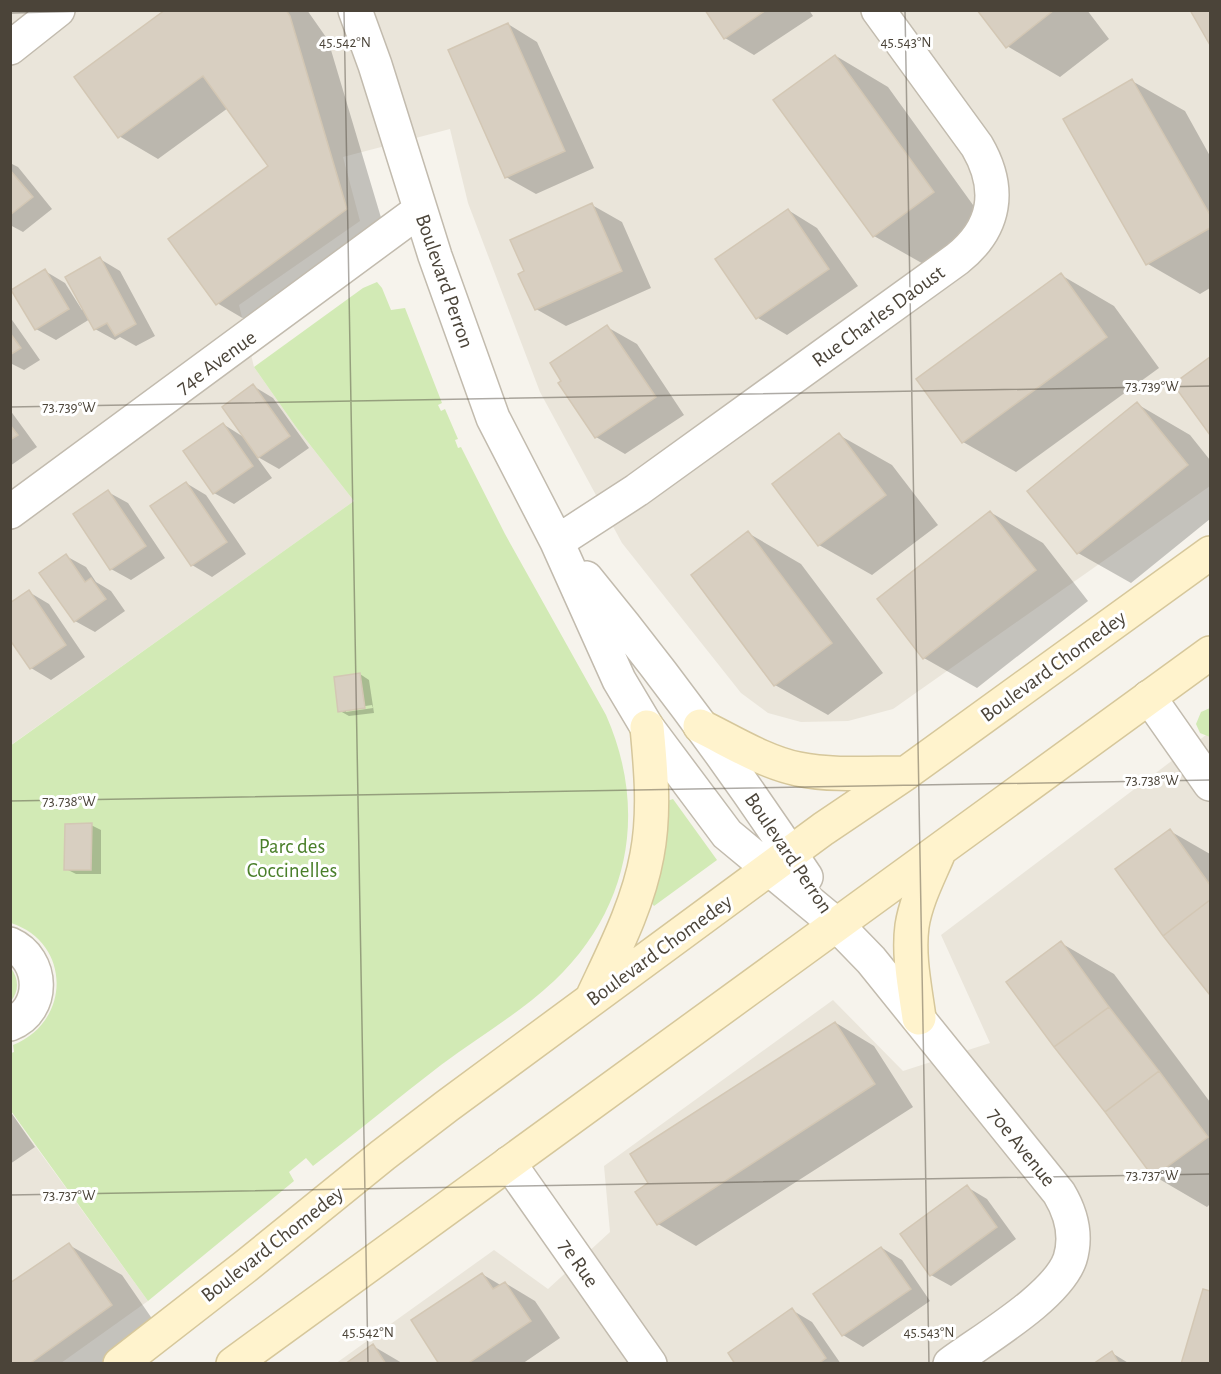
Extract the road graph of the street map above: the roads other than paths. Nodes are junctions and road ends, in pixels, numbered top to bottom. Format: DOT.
graph roads {
  1 [pos="58,10"];
  2 [pos="355,10"];
  3 [pos="878,10"];
  4 [pos="10,48"];
  5 [pos="420,210"];
  6 [pos="10,512"];
  7 [pos="557,542"];
  8 [pos="1210,553"];
  9 [pos="1210,655"];
  10 [pos="1149,697"];
  11 [pos="700,726"];
  12 [pos="647,727"];
  13 [pos="906,773"];
  14 [pos="1210,783"];
  15 [pos="939,852"];
  16 [pos="780,861"];
  17 [pos="837,925"];
  18 [pos="10,944"];
  19 [pos="591,1000"];
  20 [pos="919,1018"];
  21 [pos="10,1024"];
  22 [pos="509,1163"];
  23 [pos="120,1364"];
  24 [pos="233,1364"];
  25 [pos="650,1364"];
  26 [pos="950,1364"];
  1 -- 4 [label="street"];
  2 -- 5 [label="street, Boulevard Perron"];
  3 -- 7 [label="street, Rue Charles Daoust"];
  5 -- 6 [label="street, 74e Avenue"];
  5 -- 7 [label="street, Boulevard Perron"];
  7 -- 11 [label="street, Boulevard Perron"];
  7 -- 12 [label="street, Boulevard Perron"];
  8 -- 13 [label="street, Boulevard Chomedey"];
  9 -- 10 [label="street"];
  10 -- 14 [label="street"];
  10 -- 15 [label="street"];
  11 -- 13 [label="street"];
  11 -- 16 [label="street, Boulevard Perron"];
  12 -- 16 [label="street, Boulevard Perron"];
  12 -- 19 [label="street"];
  13 -- 16 [label="street, Boulevard Chomedey"];
  15 -- 17 [label="street"];
  15 -- 20 [label="street"];
  16 -- 17 [label="street, Boulevard Perron"];
  16 -- 19 [label="street, Boulevard Chomedey"];
  17 -- 20 [label="street, 70e Avenue"];
  17 -- 22 [label="street"];
  18 -- 21 [label="street"];
  19 -- 23 [label="street, Boulevard Chomedey"];
  20 -- 26 [label="street, 70e Avenue"];
  22 -- 24 [label="street"];
  22 -- 25 [label="street, 7e Rue"];
}
